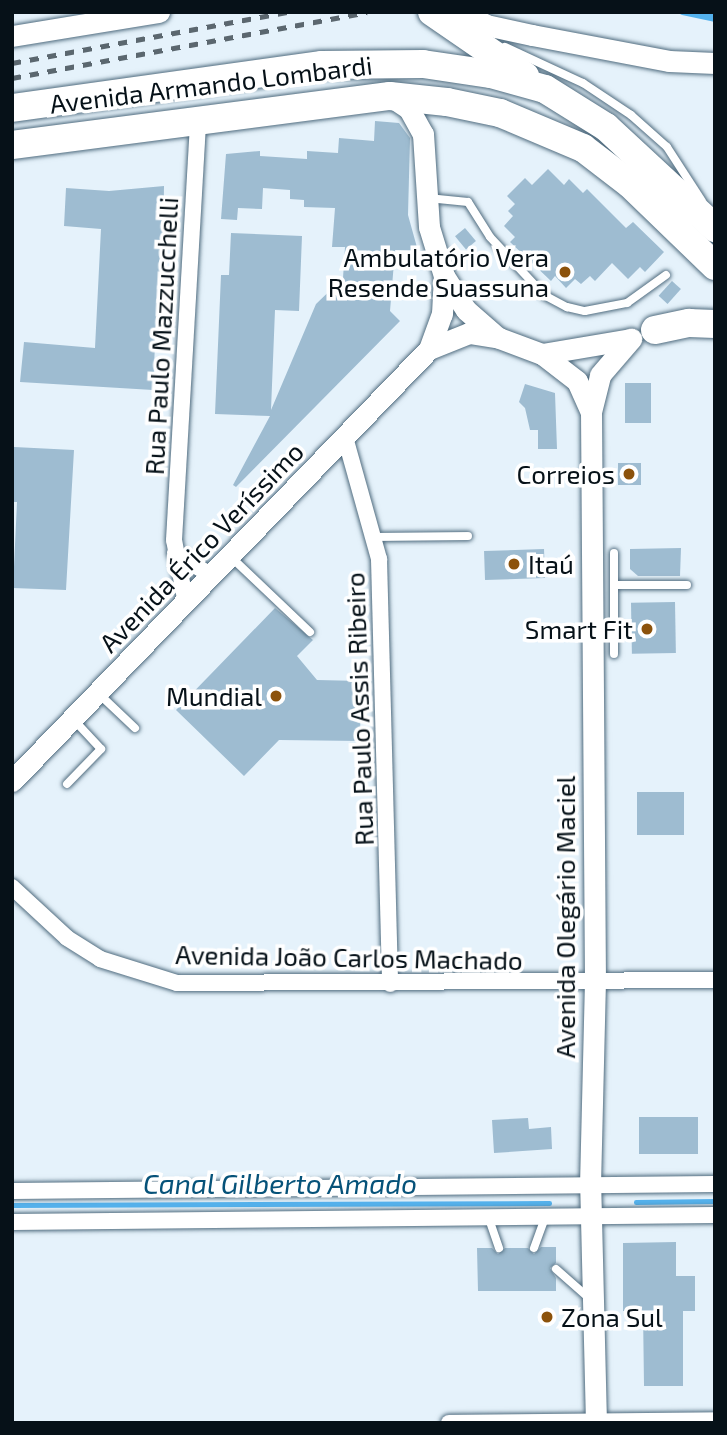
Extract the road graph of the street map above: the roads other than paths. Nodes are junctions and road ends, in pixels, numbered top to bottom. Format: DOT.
graph roads {
  1 [pos="159,12"];
  2 [pos="432,12"];
  3 [pos="460,21"];
  4 [pos="12,36"];
  5 [pos="504,38"];
  6 [pos="715,63"];
  7 [pos="545,89"];
  8 [pos="390,96"];
  9 [pos="12,108"];
  10 [pos="198,120"];
  11 [pos="12,145"];
  12 [pos="428,198"];
  13 [pos="715,227"];
  14 [pos="715,266"];
  15 [pos="666,275"];
  16 [pos="444,276"];
  17 [pos="715,324"];
  18 [pos="643,334"];
  19 [pos="715,336"];
  20 [pos="499,338"];
  21 [pos="429,349"];
  22 [pos="542,354"];
  23 [pos="591,412"];
  24 [pos="345,437"];
  25 [pos="468,536"];
  26 [pos="376,537"];
  27 [pos="175,553"];
  28 [pos="614,553"];
  29 [pos="231,557"];
  30 [pos="212,576"];
  31 [pos="614,585"];
  32 [pos="688,585"];
  33 [pos="186,604"];
  34 [pos="603,620"];
  35 [pos="310,632"];
  36 [pos="614,654"];
  37 [pos="98,693"];
  38 [pos="73,719"];
  39 [pos="135,729"];
  40 [pos="12,781"];
  41 [pos="67,785"];
  42 [pos="12,887"];
  43 [pos="715,980"];
  44 [pos="595,983"];
  45 [pos="390,984"];
  46 [pos="715,1184"];
  47 [pos="590,1185"];
  48 [pos="12,1191"];
  49 [pos="546,1215"];
  50 [pos="715,1215"];
  51 [pos="488,1216"];
  52 [pos="591,1216"];
  53 [pos="12,1222"];
  54 [pos="499,1248"];
  55 [pos="534,1248"];
  56 [pos="556,1269"];
  57 [pos="592,1301"];
  58 [pos="715,1420"];
  59 [pos="596,1422"];
  60 [pos="449,1423"];
  1 -- 4 [label="main road"];
  2 -- 3 [label="highway"];
  3 -- 5 [label="main road"];
  3 -- 7 [label="highway"];
  5 -- 6 [label="main road"];
  5 -- 13 [label="lane"];
  7 -- 9 [label="highway, Avenida Armando Lombardi"];
  7 -- 13 [label="highway, Avenida Armando Lombardi"];
  8 -- 10 [label="highway, Avenida Armando Lombardi"];
  8 -- 12 [label="main road"];
  8 -- 14 [label="highway, Avenida Armando Lombardi"];
  10 -- 11 [label="highway, Avenida Armando Lombardi"];
  10 -- 27 [label="street, Rua Paulo Mazzucchelli"];
  12 -- 15 [label="lane"];
  12 -- 16 [label="main road"];
  16 -- 20 [label="main road"];
  16 -- 21 [label="main road"];
  17 -- 18 [label="highway"];
  18 -- 19 [label="main road"];
  18 -- 22 [label="main road"];
  18 -- 23 [label="main road, Avenida Olegário Maciel"];
  20 -- 21 [label="main road"];
  20 -- 22 [label="main road"];
  21 -- 24 [label="main road, Avenida Érico Veríssimo"];
  22 -- 23 [label="main road, Avenida Olegário Maciel"];
  23 -- 34 [label="main road, Avenida Olegário Maciel"];
  24 -- 26 [label="street, Rua Paulo Assis Ribeiro"];
  24 -- 29 [label="main road, Avenida Érico Veríssimo"];
  25 -- 26 [label="lane"];
  26 -- 45 [label="street, Rua Paulo Assis Ribeiro"];
  27 -- 30 [label="street"];
  27 -- 33 [label="street, Rua Paulo Mazzucchelli"];
  28 -- 31 [label="lane"];
  29 -- 30 [label="main road, Avenida Érico Veríssimo"];
  29 -- 35 [label="lane"];
  30 -- 33 [label="main road, Avenida Érico Veríssimo"];
  31 -- 32 [label="lane"];
  31 -- 34 [label="lane"];
  33 -- 37 [label="main road, Avenida Érico Veríssimo"];
  34 -- 36 [label="lane"];
  34 -- 44 [label="main road, Avenida Olegário Maciel"];
  37 -- 38 [label="main road, Avenida Érico Veríssimo"];
  37 -- 39 [label="lane"];
  38 -- 40 [label="main road, Avenida Érico Veríssimo"];
  38 -- 41 [label="lane"];
  42 -- 45 [label="street, Avenida João Carlos Machado"];
  43 -- 44 [label="street, Avenida João Carlos Machado"];
  44 -- 45 [label="street, Avenida João Carlos Machado"];
  44 -- 47 [label="main road, Avenida Olegário Maciel"];
  46 -- 47 [label="street"];
  47 -- 48 [label="street"];
  47 -- 52 [label="main road, Avenida Olegário Maciel"];
  49 -- 51 [label="street"];
  49 -- 52 [label="street"];
  49 -- 55 [label="lane"];
  50 -- 52 [label="street"];
  51 -- 53 [label="street"];
  51 -- 54 [label="lane"];
  52 -- 57 [label="main road, Avenida Olegário Maciel"];
  56 -- 57 [label="lane"];
  57 -- 59 [label="main road, Avenida Olegário Maciel"];
  58 -- 59 [label="street"];
  59 -- 60 [label="street"];
}
